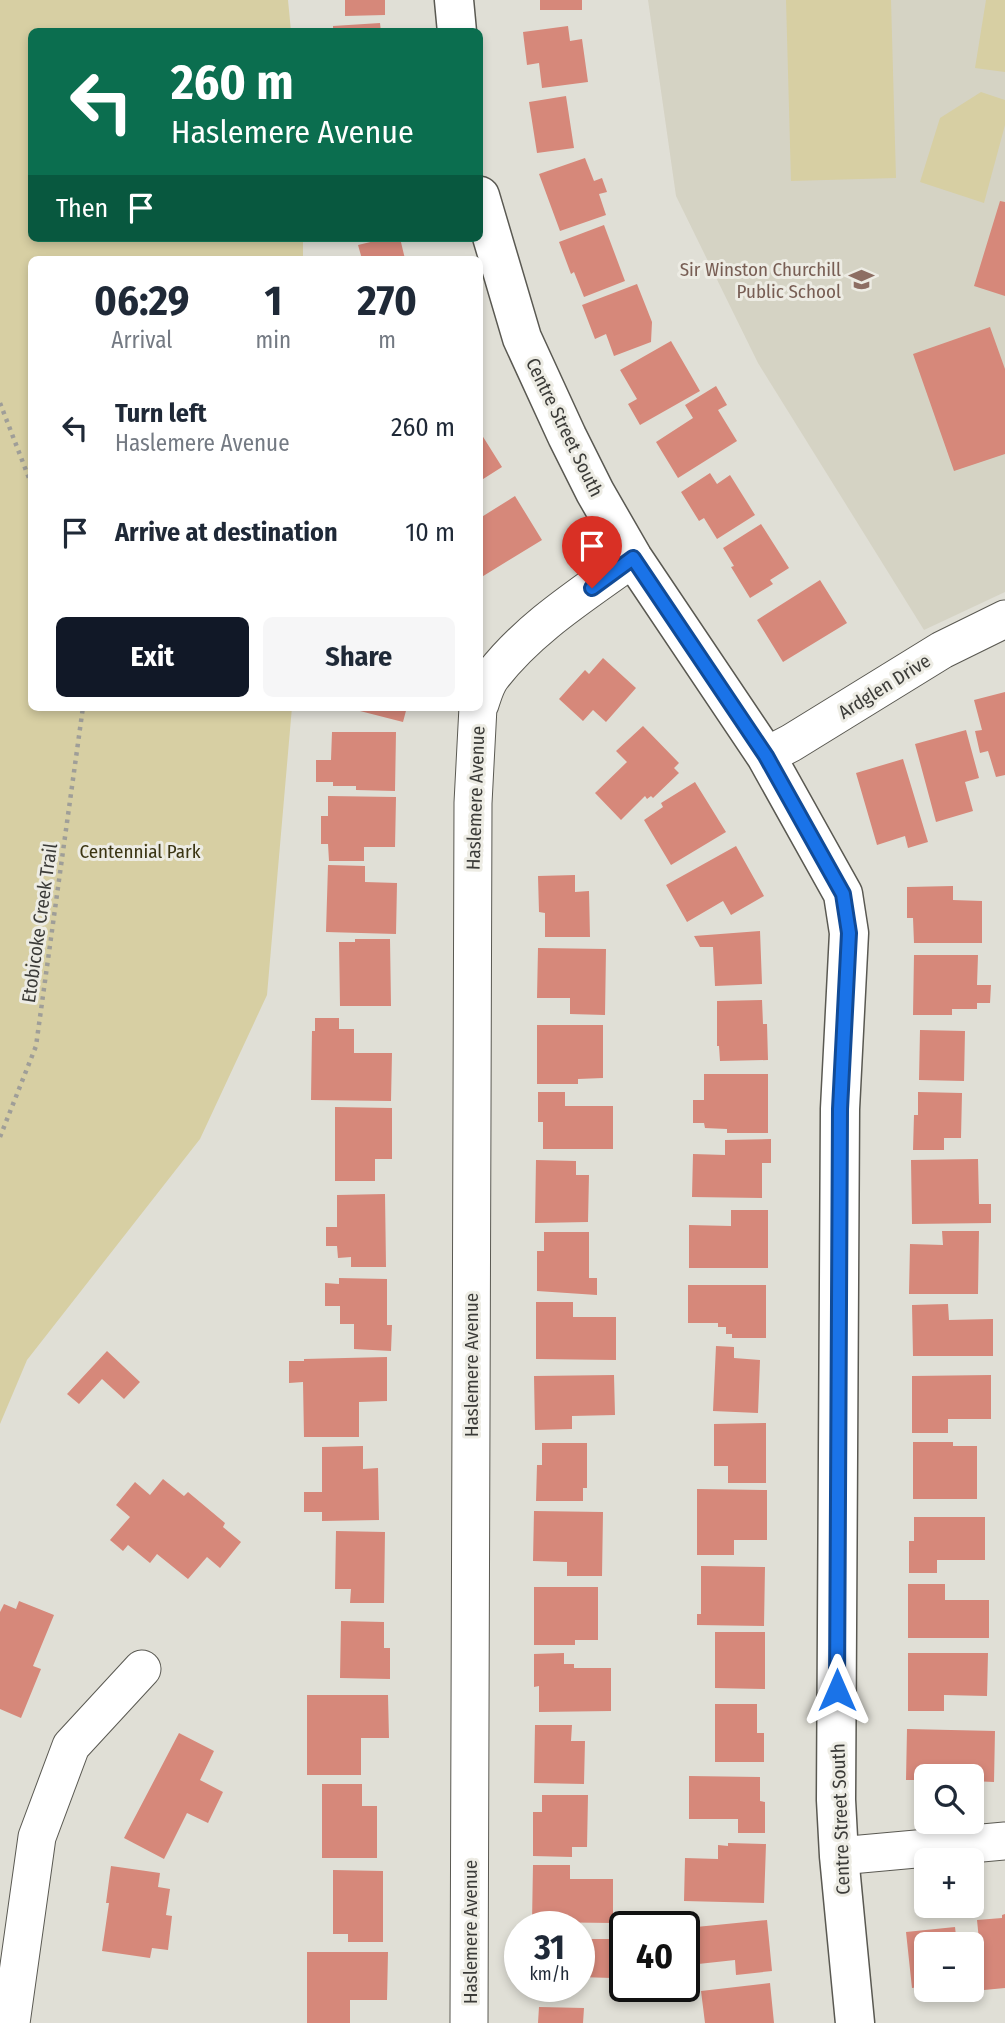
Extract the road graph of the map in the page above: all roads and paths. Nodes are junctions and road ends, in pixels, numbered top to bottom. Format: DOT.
graph roads {
  1 [pos="454,0"];
  2 [pos="457,28"];
  3 [pos="483,206"];
  4 [pos="0,403"];
  5 [pos="28,476"];
  6 [pos="633,558"];
  7 [pos="1005,619"];
  8 [pos="483,696"];
  9 [pos="82,711"];
  10 [pos="479,711"];
  11 [pos="766,756"];
  12 [pos="0,1137"];
  13 [pos="142,1670"];
  14 [pos="1005,1841"];
  15 [pos="839,1856"];
  16 [pos="11,2023"];
  17 [pos="470,2023"];
  18 [pos="855,2023"];
  1 -- 2 [label="street"];
  3 -- 6 [label="street, Centre Street South"];
  4 -- 5 [label="path"];
  6 -- 8 [label="street, Haslemere Avenue"];
  6 -- 11 [label="street, Centre Street South"];
  7 -- 11 [label="street, Ardglen Drive"];
  9 -- 12 [label="path, Etobicoke Creek Trail"];
  10 -- 17 [label="street, Haslemere Avenue"];
  11 -- 15 [label="street, Centre Street South"];
  13 -- 16 [label="street"];
  14 -- 15 [label="street"];
  15 -- 18 [label="street, Centre Street South"];
}
